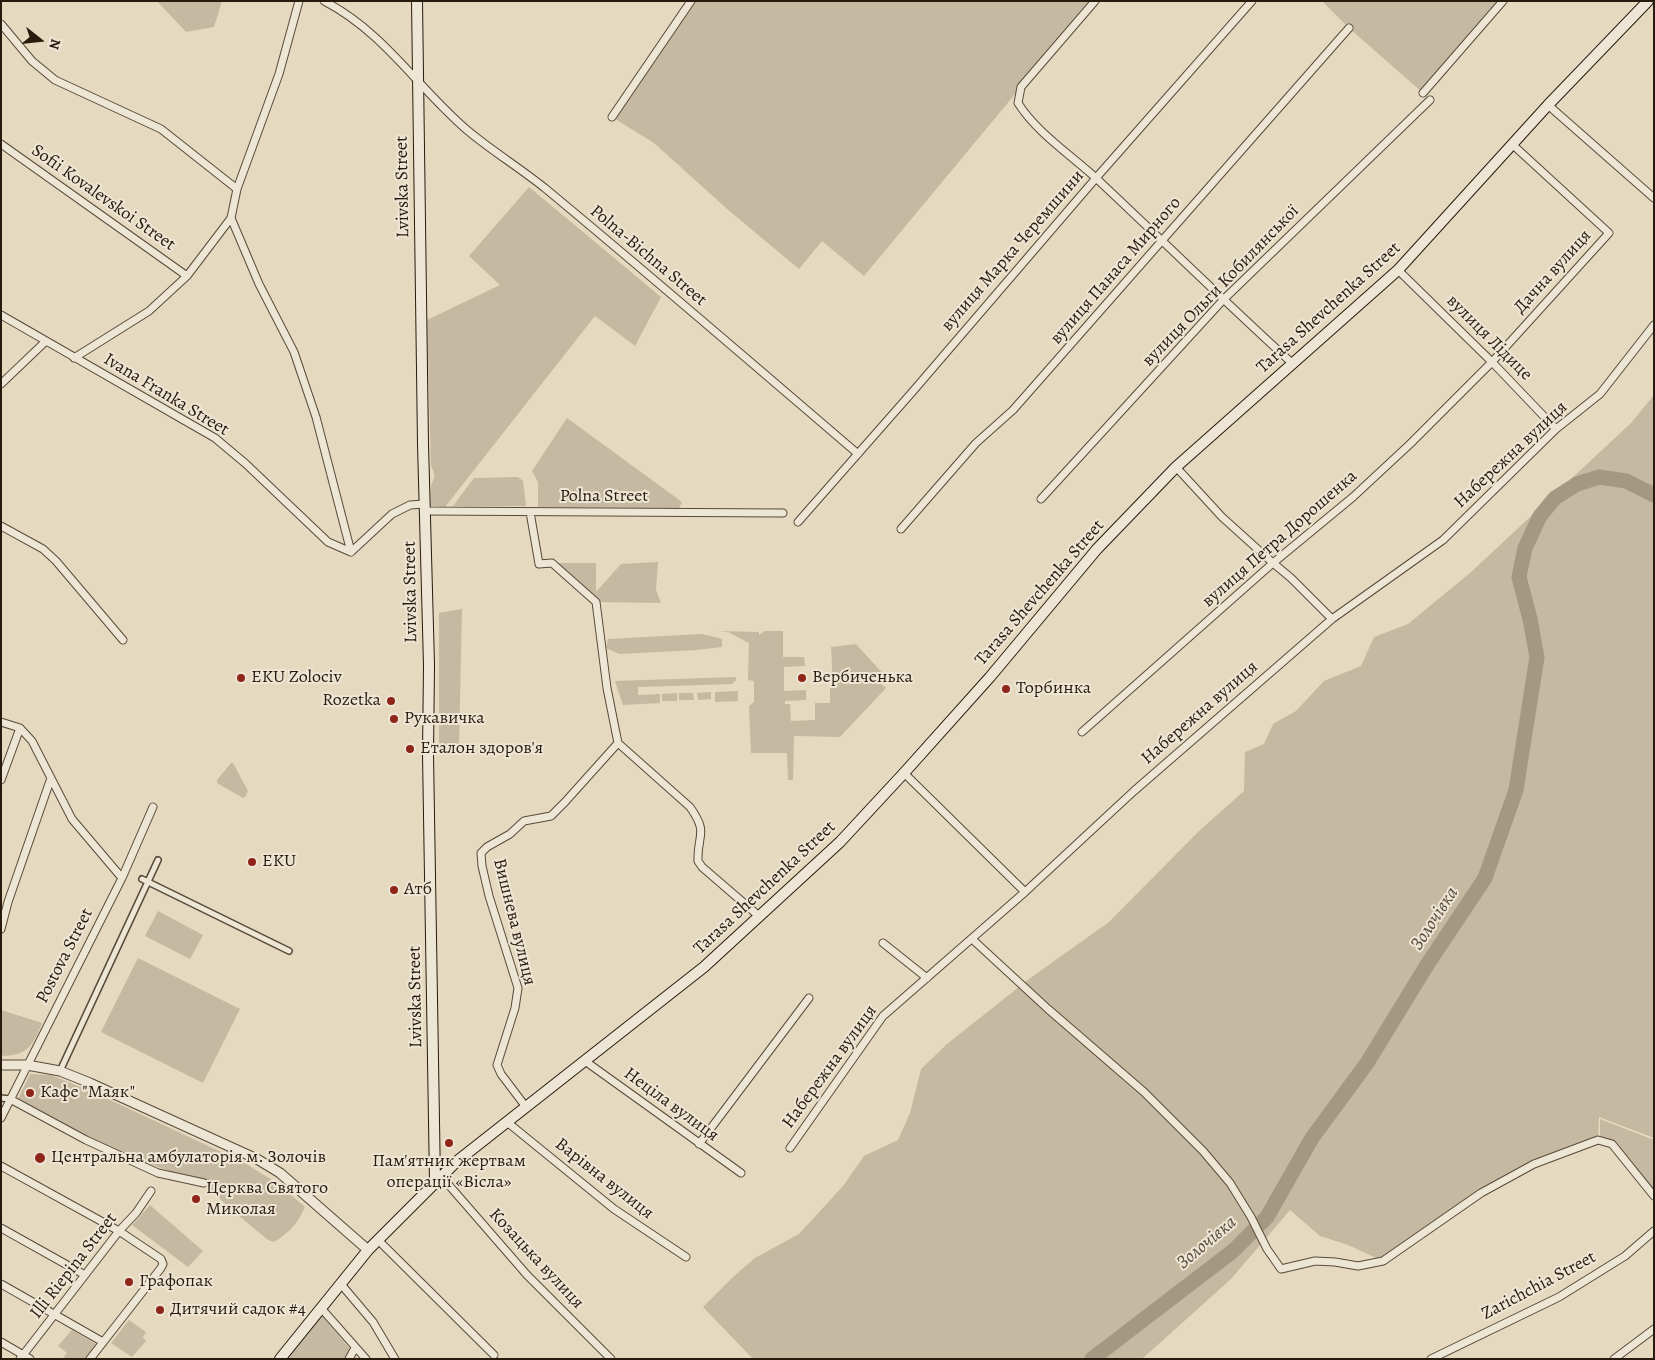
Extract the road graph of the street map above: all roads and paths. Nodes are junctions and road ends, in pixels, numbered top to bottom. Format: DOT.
graph roads {
  1 [pos="299,1"];
  2 [pos="324,1"];
  3 [pos="417,1"];
  4 [pos="691,1"];
  5 [pos="1095,1"];
  6 [pos="1252,1"];
  7 [pos="1503,1"];
  8 [pos="1648,1"];
  9 [pos="1,24"];
  10 [pos="1349,28"];
  11 [pos="418,82"];
  12 [pos="1423,93"];
  13 [pos="1430,100"];
  14 [pos="1548,105"];
  15 [pos="612,118"];
  16 [pos="1,144"];
  17 [pos="1513,145"];
  18 [pos="1096,178"];
  19 [pos="237,189"];
  20 [pos="1654,198"];
  21 [pos="231,218"];
  22 [pos="1162,242"];
  23 [pos="1398,270"];
  24 [pos="187,276"];
  25 [pos="1222,300"];
  26 [pos="1,315"];
  27 [pos="1654,325"];
  28 [pos="46,341"];
  29 [pos="74,358"];
  30 [pos="1492,362"];
  31 [pos="1292,364"];
  32 [pos="1,384"];
  33 [pos="1556,429"];
  34 [pos="858,454"];
  35 [pos="1176,466"];
  36 [pos="1040,499"];
  37 [pos="425,507"];
  38 [pos="530,512"];
  39 [pos="783,513"];
  40 [pos="798,522"];
  41 [pos="1,526"];
  42 [pos="901,529"];
  43 [pos="352,552"];
  44 [pos="1273,563"];
  45 [pos="1332,619"];
  46 [pos="123,640"];
  47 [pos="1,722"];
  48 [pos="20,728"];
  49 [pos="1082,732"];
  50 [pos="618,743"];
  51 [pos="904,774"];
  52 [pos="51,778"];
  53 [pos="1,780"];
  54 [pos="153,807"];
  55 [pos="158,860"];
  56 [pos="122,878"];
  57 [pos="145,880"];
  58 [pos="1025,892"];
  59 [pos="760,917"];
  60 [pos="1,929"];
  61 [pos="972,939"];
  62 [pos="883,943"];
  63 [pos="288,951"];
  64 [pos="927,978"];
  65 [pos="809,998"];
  66 [pos="584,1061"];
  67 [pos="1,1065"];
  68 [pos="27,1066"];
  69 [pos="60,1071"];
  70 [pos="1,1098"];
  71 [pos="10,1099"];
  72 [pos="526,1107"];
  73 [pos="1,1118"];
  74 [pos="507,1122"];
  75 [pos="699,1144"];
  76 [pos="790,1148"];
  77 [pos="1,1166"];
  78 [pos="741,1173"];
  79 [pos="438,1179"];
  80 [pos="204,1183"];
  81 [pos="150,1191"];
  82 [pos="1654,1196"];
  83 [pos="1,1228"];
  84 [pos="120,1231"];
  85 [pos="1654,1231"];
  86 [pos="378,1240"];
  87 [pos="368,1250"];
  88 [pos="686,1257"];
  89 [pos="86,1275"];
  90 [pos="340,1283"];
  91 [pos="1,1284"];
  92 [pos="321,1308"];
  93 [pos="55,1316"];
  94 [pos="1654,1329"];
  95 [pos="1,1342"];
  96 [pos="103,1342"];
  97 [pos="355,1348"];
  98 [pos="494,1355"];
  99 [pos="25,1357"];
  100 [pos="90,1359"];
  101 [pos="280,1359"];
  102 [pos="349,1359"];
  103 [pos="366,1359"];
  104 [pos="395,1359"];
  105 [pos="611,1359"];
  106 [pos="1431,1359"];
  107 [pos="1614,1359"];
  1 -- 19 [label="street"];
  2 -- 11 [label="street, Polna-Bichna Street"];
  3 -- 11 [label="main road, Lvivska Street"];
  4 -- 15 [label="street"];
  5 -- 18 [label="street"];
  6 -- 18 [label="street, вулиця Марка Черемшини"];
  7 -- 12 [label="street"];
  8 -- 14 [label="main road, Tarasa Shevchenka Street"];
  9 -- 19 [label="street"];
  10 -- 22 [label="street, вулиця Панаса Мирного"];
  11 -- 34 [label="street, Polna-Bichna Street"];
  11 -- 37 [label="main road, Lvivska Street"];
  13 -- 25 [label="street, вулиця Ольги Кобилянської"];
  14 -- 17 [label="main road, Tarasa Shevchenka Street"];
  14 -- 20 [label="street"];
  16 -- 24 [label="street, Sofii Kovalevskoi Street"];
  17 -- 23 [label="main road, Tarasa Shevchenka Street"];
  17 -- 30 [label="street, Дачна вулиця"];
  18 -- 22 [label="street"];
  18 -- 34 [label="street, вулиця Марка Черемшини"];
  19 -- 21 [label="street"];
  21 -- 24 [label="street"];
  21 -- 43 [label="street"];
  22 -- 25 [label="street"];
  22 -- 42 [label="street, вулиця Панаса Мирного"];
  23 -- 30 [label="street, вулиця Лідице"];
  23 -- 31 [label="main road, Tarasa Shevchenka Street"];
  24 -- 29 [label="street"];
  25 -- 31 [label="street"];
  25 -- 36 [label="street, вулиця Ольги Кобилянської"];
  26 -- 28 [label="street, Ivana Franka Street"];
  27 -- 33 [label="street, Набережна вулиця"];
  28 -- 29 [label="street, Ivana Franka Street"];
  28 -- 32 [label="street"];
  29 -- 43 [label="street, Ivana Franka Street"];
  30 -- 33 [label="street, вулиця Лідице"];
  30 -- 44 [label="street, вулиця Петра Дорошенка"];
  31 -- 35 [label="main road, Tarasa Shevchenka Street"];
  33 -- 45 [label="street, Набережна вулиця"];
  34 -- 40 [label="street, вулиця Марка Черемшини"];
  35 -- 44 [label="street"];
  35 -- 51 [label="main road, Tarasa Shevchenka Street"];
  37 -- 38 [label="street, Polna Street"];
  37 -- 43 [label="street, Polna Street"];
  37 -- 79 [label="main road, Lvivska Street"];
  38 -- 39 [label="street, Polna Street"];
  38 -- 50 [label="street"];
  41 -- 46 [label="street"];
  44 -- 45 [label="street"];
  44 -- 49 [label="street, вулиця Петра Дорошенка"];
  45 -- 58 [label="street, Набережна вулиця"];
  47 -- 48 [label="street"];
  48 -- 52 [label="street"];
  48 -- 53 [label="street"];
  50 -- 59 [label="street"];
  50 -- 72 [label="street, Вишнева вулиця"];
  51 -- 58 [label="street"];
  51 -- 59 [label="main road, Tarasa Shevchenka Street"];
  52 -- 56 [label="street"];
  52 -- 60 [label="street"];
  54 -- 56 [label="street, Postova Street"];
  55 -- 57 [label="street"];
  56 -- 68 [label="street, Postova Street"];
  57 -- 63 [label="street"];
  57 -- 69 [label="street"];
  58 -- 61 [label="street, Набережна вулиця"];
  59 -- 66 [label="main road, Tarasa Shevchenka Street"];
  61 -- 64 [label="street, Набережна вулиця"];
  61 -- 82 [label="street"];
  62 -- 64 [label="street"];
  64 -- 76 [label="street, Набережна вулиця"];
  65 -- 75 [label="street"];
  66 -- 72 [label="main road, Tarasa Shevchenka Street"];
  66 -- 75 [label="street, Неціла вулиця"];
  67 -- 68 [label="street"];
  68 -- 69 [label="street"];
  68 -- 71 [label="street, Postova Street"];
  69 -- 87 [label="street"];
  70 -- 71 [label="street"];
  71 -- 73 [label="street, Postova Street"];
  71 -- 80 [label="street"];
  72 -- 74 [label="main road, Tarasa Shevchenka Street"];
  74 -- 79 [label="main road, Tarasa Shevchenka Street"];
  74 -- 88 [label="street, Варівна вулиця"];
  75 -- 78 [label="street, Неціла вулиця"];
  77 -- 84 [label="street"];
  79 -- 86 [label="main road, Tarasa Shevchenka Street"];
  79 -- 105 [label="street, Козацька вулиця"];
  81 -- 84 [label="street, Illi Riepina Street"];
  83 -- 89 [label="street"];
  84 -- 89 [label="street, Illi Riepina Street"];
  84 -- 96 [label="street"];
  85 -- 106 [label="street, Zarichchia Street"];
  86 -- 87 [label="main road, Tarasa Shevchenka Street"];
  86 -- 98 [label="street"];
  87 -- 90 [label="main road, Tarasa Shevchenka Street"];
  89 -- 93 [label="street, Illi Riepina Street"];
  90 -- 92 [label="main road, Tarasa Shevchenka Street"];
  90 -- 104 [label="street"];
  91 -- 93 [label="street"];
  92 -- 97 [label="street"];
  92 -- 101 [label="main road, Tarasa Shevchenka Street"];
  93 -- 96 [label="street"];
  93 -- 99 [label="street, Illi Riepina Street"];
  94 -- 107 [label="street"];
  95 -- 99 [label="street"];
  96 -- 100 [label="street"];
  97 -- 102 [label="street"];
  97 -- 103 [label="street"];
}
